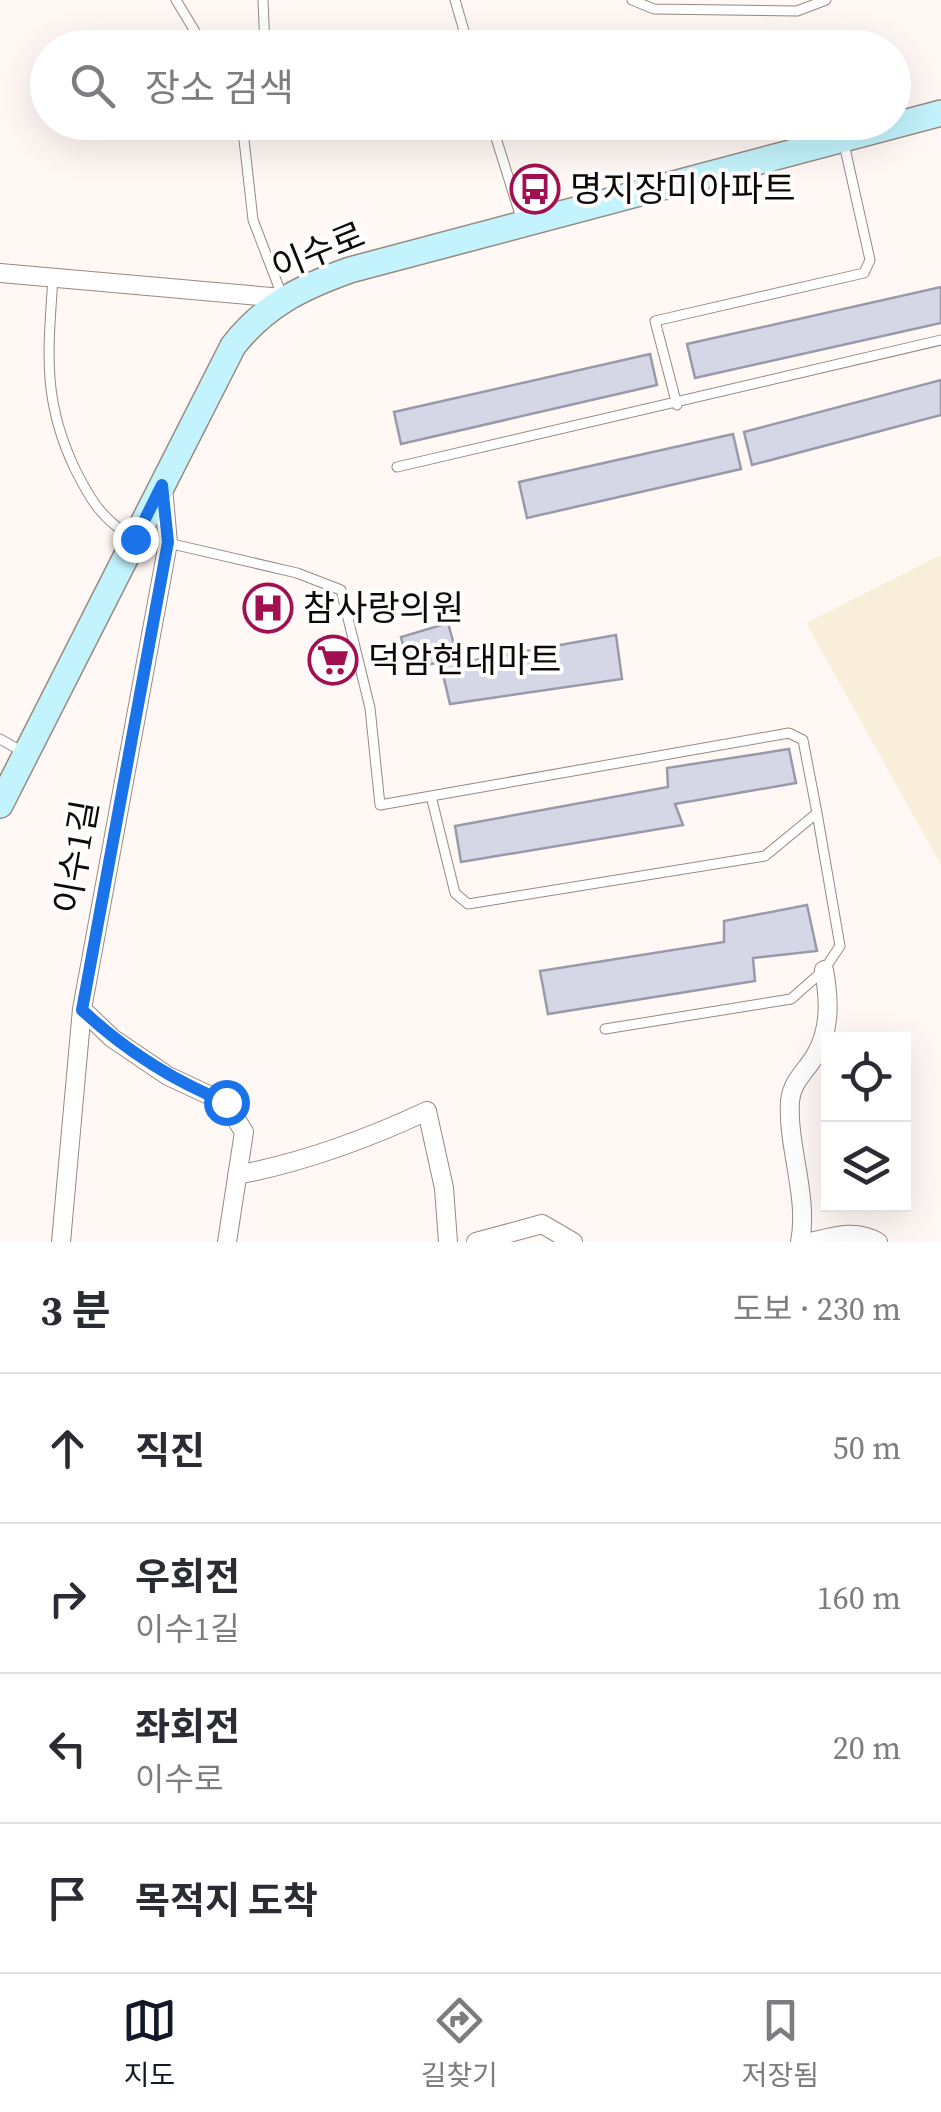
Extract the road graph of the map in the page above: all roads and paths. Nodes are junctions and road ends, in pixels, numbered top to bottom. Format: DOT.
graph roads {
  1 [pos="176,0"];
  2 [pos="262,0"];
  3 [pos="455,0"];
  4 [pos="632,0"];
  5 [pos="826,0"];
  6 [pos="194,30"];
  7 [pos="264,30"];
  8 [pos="464,30"];
  9 [pos="941,114"];
  10 [pos="911,121"];
  11 [pos="244,140"];
  12 [pos="497,140"];
  13 [pos="827,140"];
  14 [pos="843,140"];
  15 [pos="522,223"];
  16 [pos="0,273"];
  17 [pos="53,276"];
  18 [pos="283,298"];
  19 [pos="941,340"];
  20 [pos="677,404"];
  21 [pos="397,467"];
  22 [pos="162,485"];
  23 [pos="135,539"];
  24 [pos="168,542"];
  25 [pos="0,739"];
  26 [pos="25,754"];
  27 [pos="432,796"];
  28 [pos="0,805"];
  29 [pos="817,813"];
  30 [pos="824,970"];
  31 [pos="82,1010"];
  32 [pos="605,1029"];
  33 [pos="237,1174"];
  34 [pos="61,1242"];
  35 [pos="227,1242"];
  36 [pos="448,1242"];
  37 [pos="476,1242"];
  38 [pos="573,1242"];
  39 [pos="800,1242"];
  40 [pos="811,1242"];
  41 [pos="878,1242"];
  1 -- 6 [label="lane"];
  2 -- 7 [label="lane"];
  3 -- 8 [label="lane"];
  4 -- 5 [label="lane"];
  9 -- 10 [label="main road, 이수로"];
  11 -- 18 [label="lane"];
  12 -- 15 [label="lane"];
  13 -- 15 [label="main road, 이수로"];
  14 -- 20 [label="lane"];
  15 -- 18 [label="main road, 이수로"];
  16 -- 17 [label="street"];
  17 -- 18 [label="street"];
  17 -- 23 [label="lane"];
  18 -- 22 [label="main road, 이수로"];
  19 -- 20 [label="lane"];
  20 -- 21 [label="lane"];
  22 -- 23 [label="main road, 이수로"];
  22 -- 24 [label="street, 이수1길"];
  23 -- 26 [label="main road, 이수로"];
  24 -- 27 [label="lane"];
  24 -- 31 [label="street, 이수1길"];
  25 -- 26 [label="lane"];
  26 -- 28 [label="main road, 이수로"];
  27 -- 29 [label="lane"];
  27 -- 29 [label="lane"];
  29 -- 30 [label="lane"];
  30 -- 32 [label="lane"];
  30 -- 39 [label="street"];
  31 -- 33 [label="street"];
  31 -- 34 [label="street, 이수1길"];
  33 -- 35 [label="street"];
  33 -- 36 [label="street"];
  37 -- 38 [label="street"];
  40 -- 41 [label="street"];
}
